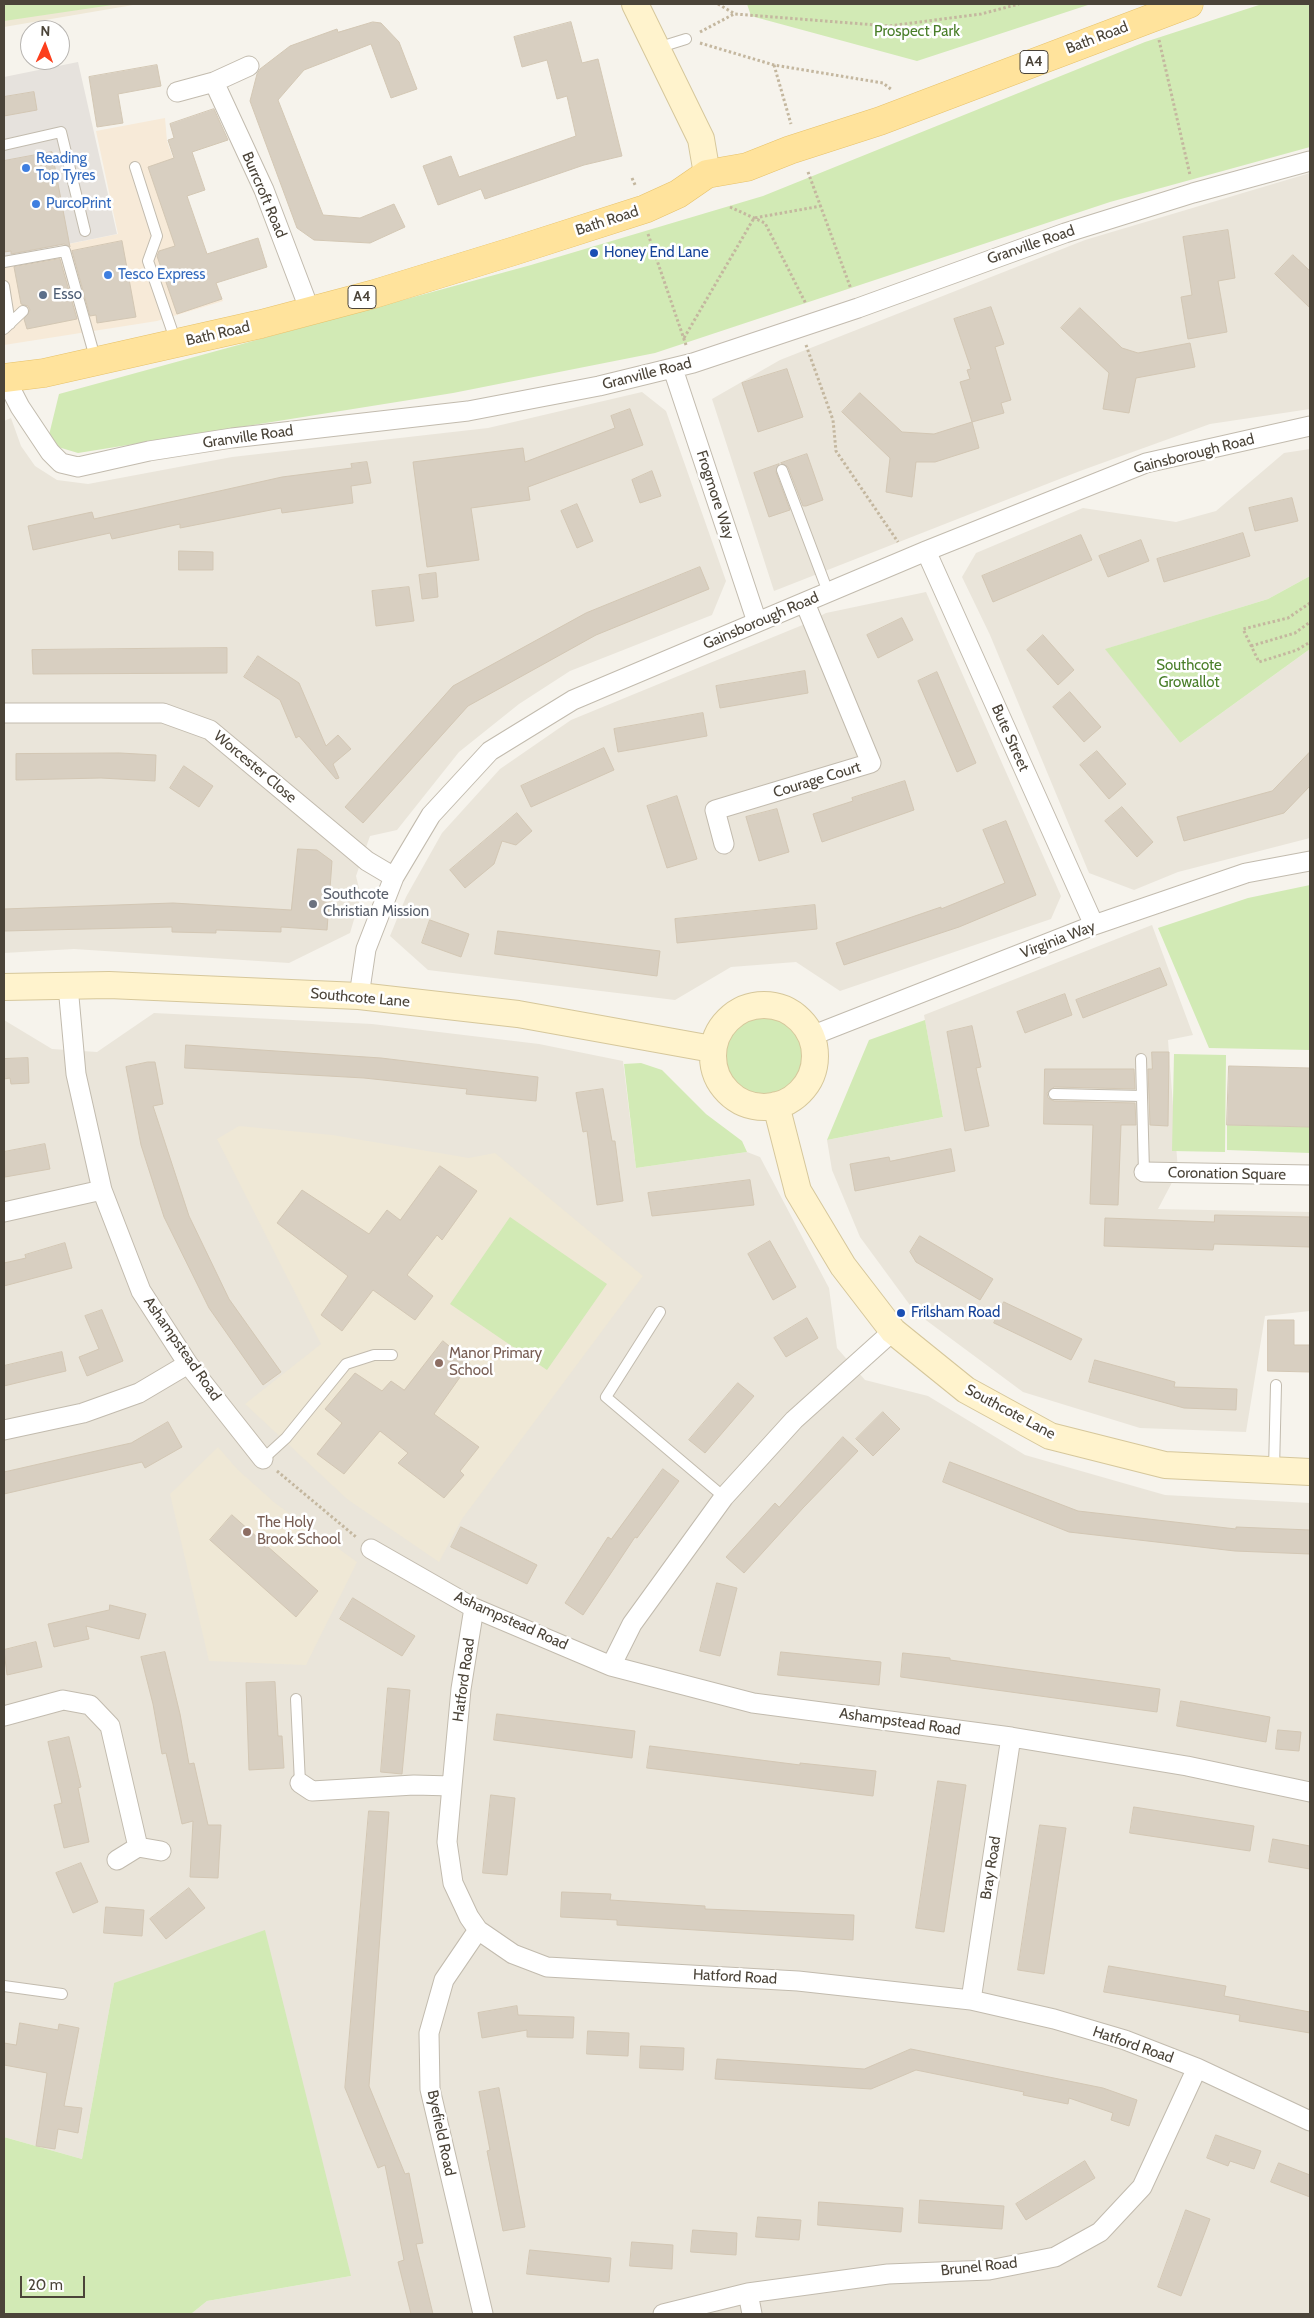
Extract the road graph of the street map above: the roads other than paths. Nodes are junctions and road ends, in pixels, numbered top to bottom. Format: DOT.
graph roads {
  1 [pos="635,4"];
  2 [pos="1189,4"];
  3 [pos="686,39"];
  4 [pos="656,48"];
  5 [pos="248,66"];
  6 [pos="214,82"];
  7 [pos="177,92"];
  8 [pos="4,145"];
  9 [pos="1310,161"];
  10 [pos="135,167"];
  11 [pos="708,174"];
  12 [pos="84,232"];
  13 [pos="4,262"];
  14 [pos="4,286"];
  15 [pos="23,311"];
  16 [pos="310,311"];
  17 [pos="7,326"];
  18 [pos="176,343"];
  19 [pos="96,362"];
  20 [pos="673,369"];
  21 [pos="4,377"];
  22 [pos="1310,426"];
  23 [pos="782,470"];
  24 [pos="918,555"];
  25 [pos="828,592"];
  26 [pos="805,603"];
  27 [pos="757,622"];
  28 [pos="4,713"];
  29 [pos="724,844"];
  30 [pos="1310,861"];
  31 [pos="394,877"];
  32 [pos="1094,926"];
  33 [pos="68,986"];
  34 [pos="4,987"];
  35 [pos="359,996"];
  36 [pos="810,1036"];
  37 [pos="712,1049"];
  38 [pos="1141,1059"];
  39 [pos="1054,1094"];
  40 [pos="1142,1096"];
  41 [pos="776,1105"];
  42 [pos="1144,1172"];
  43 [pos="1310,1175"];
  44 [pos="102,1190"];
  45 [pos="4,1212"];
  46 [pos="660,1312"];
  47 [pos="893,1330"];
  48 [pos="392,1355"];
  49 [pos="188,1364"];
  50 [pos="1276,1385"];
  51 [pos="4,1430"];
  52 [pos="263,1459"];
  53 [pos="1274,1470"];
  54 [pos="1310,1472"];
  55 [pos="724,1496"];
  56 [pos="370,1549"];
  57 [pos="474,1608"];
  58 [pos="611,1666"];
  59 [pos="296,1699"];
  60 [pos="4,1716"];
  61 [pos="1011,1737"];
  62 [pos="300,1782"];
  63 [pos="452,1786"];
  64 [pos="1310,1792"];
  65 [pos="138,1847"];
  66 [pos="161,1851"];
  67 [pos="117,1860"];
  68 [pos="478,1930"];
  69 [pos="4,1986"];
  70 [pos="62,1994"];
  71 [pos="971,2000"];
  72 [pos="1197,2068"];
  73 [pos="1310,2121"];
  74 [pos="748,2293"];
  75 [pos="483,2314"];
  76 [pos="663,2314"];
  77 [pos="752,2314"];
  1 -- 4 [label="street"];
  2 -- 11 [label="main road, Bath Road / A4"];
  3 -- 4 [label="lane"];
  4 -- 11 [label="street"];
  5 -- 6 [label="street"];
  6 -- 7 [label="street"];
  6 -- 16 [label="street, Burrcroft Road"];
  8 -- 12 [label="lane"];
  9 -- 20 [label="street, Granville Road"];
  10 -- 18 [label="lane"];
  11 -- 16 [label="main road, Bath Road / A4"];
  13 -- 19 [label="lane"];
  14 -- 17 [label="lane"];
  15 -- 17 [label="lane"];
  16 -- 18 [label="main road, Bath Road / A4"];
  18 -- 19 [label="main road, Bath Road / A4"];
  19 -- 21 [label="main road, Bath Road / A4"];
  20 -- 21 [label="street, Granville Road"];
  20 -- 27 [label="street, Frogmore Way"];
  22 -- 24 [label="street, Gainsborough Road"];
  23 -- 25 [label="lane"];
  24 -- 25 [label="street, Gainsborough Road"];
  24 -- 32 [label="street, Bute Street"];
  25 -- 26 [label="street, Gainsborough Road"];
  26 -- 27 [label="street, Gainsborough Road"];
  26 -- 29 [label="street, Courage Court"];
  27 -- 31 [label="street, Gainsborough Road"];
  28 -- 31 [label="street, Worcester Close"];
  30 -- 32 [label="street, Virginia Way"];
  31 -- 35 [label="street, Gainsborough Road"];
  32 -- 36 [label="street, Virginia Way"];
  33 -- 34 [label="street, Southcote Lane"];
  33 -- 35 [label="street, Southcote Lane"];
  33 -- 44 [label="street, Ashampstead Road"];
  35 -- 37 [label="street, Southcote Lane"];
  36 -- 37 [label="street"];
  36 -- 41 [label="street"];
  37 -- 41 [label="street"];
  38 -- 40 [label="lane"];
  39 -- 40 [label="lane"];
  40 -- 42 [label="lane"];
  41 -- 47 [label="street, Southcote Lane"];
  42 -- 43 [label="street, Coronation Square"];
  44 -- 45 [label="street"];
  44 -- 49 [label="street, Ashampstead Road"];
  46 -- 55 [label="lane"];
  47 -- 53 [label="street, Southcote Lane"];
  47 -- 55 [label="street"];
  48 -- 52 [label="lane"];
  49 -- 51 [label="street"];
  49 -- 52 [label="street, Ashampstead Road"];
  50 -- 53 [label="lane"];
  53 -- 54 [label="street, Southcote Lane"];
  55 -- 58 [label="street"];
  56 -- 57 [label="street, Ashampstead Road"];
  57 -- 58 [label="street, Ashampstead Road"];
  57 -- 63 [label="street, Hatford Road"];
  58 -- 61 [label="street, Ashampstead Road"];
  59 -- 62 [label="lane"];
  60 -- 65 [label="street"];
  61 -- 64 [label="street, Ashampstead Road"];
  61 -- 71 [label="street, Bray Road"];
  62 -- 63 [label="street"];
  63 -- 68 [label="street, Hatford Road"];
  65 -- 66 [label="street"];
  65 -- 67 [label="street"];
  68 -- 71 [label="street, Hatford Road"];
  68 -- 75 [label="street, Byefield Road"];
  69 -- 70 [label="lane"];
  71 -- 72 [label="street, Hatford Road"];
  72 -- 73 [label="street, Hatford Road"];
  72 -- 74 [label="street, Brunel Road"];
  74 -- 76 [label="street, Brunel Road"];
  74 -- 77 [label="street"];
}
